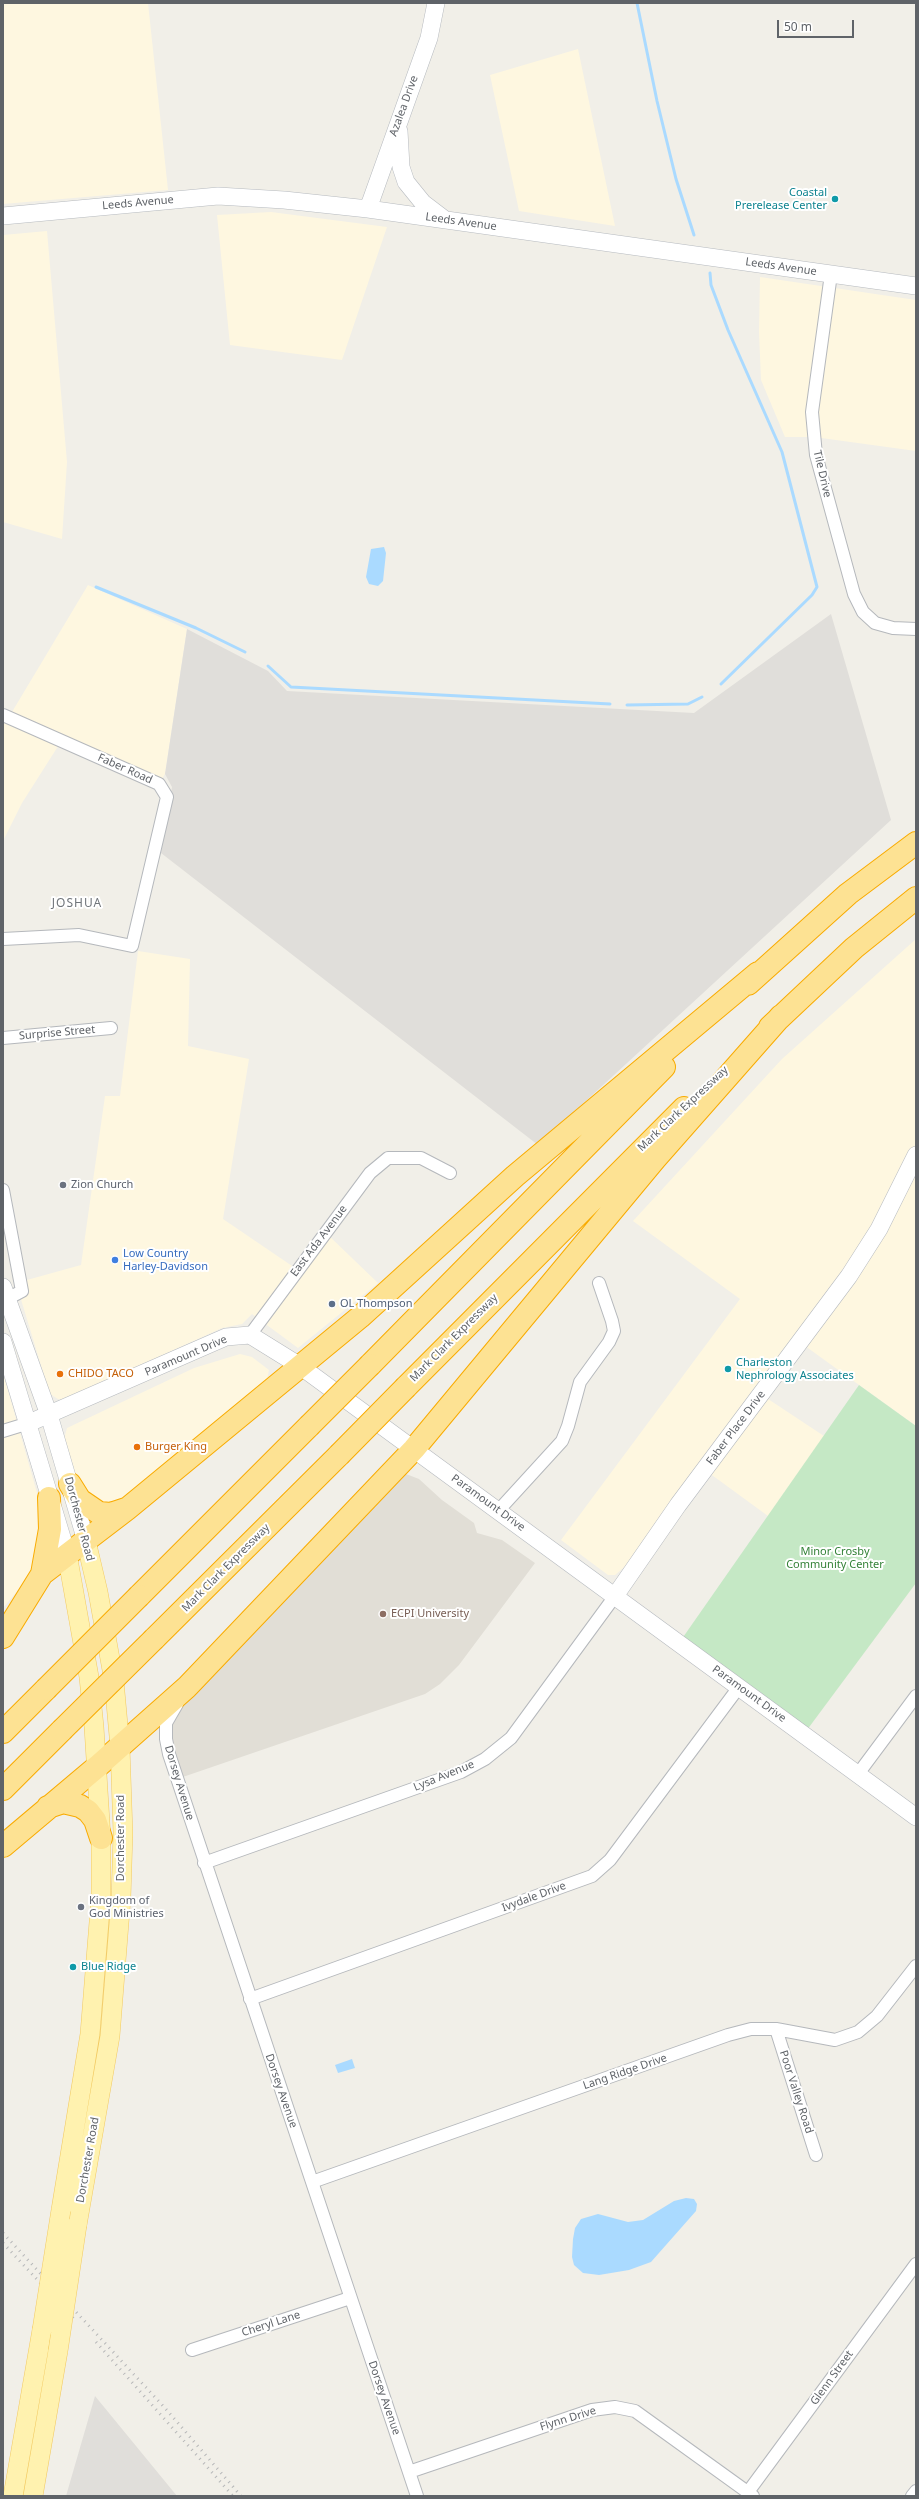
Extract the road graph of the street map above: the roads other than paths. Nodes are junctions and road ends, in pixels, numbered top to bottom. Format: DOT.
graph roads {
  1 [pos="436,3"];
  2 [pos="399,121"];
  3 [pos="368,209"];
  4 [pos="3,216"];
  5 [pos="444,220"];
  6 [pos="831,274"];
  7 [pos="916,286"];
  8 [pos="916,629"];
  9 [pos="3,715"];
  10 [pos="916,843"];
  11 [pos="916,898"];
  12 [pos="3,939"];
  13 [pos="758,973"];
  14 [pos="781,1016"];
  15 [pos="111,1028"];
  16 [pos="3,1038"];
  17 [pos="916,1155"];
  18 [pos="450,1173"];
  19 [pos="3,1190"];
  20 [pos="599,1284"];
  21 [pos="5,1293"];
  22 [pos="250,1335"];
  23 [pos="3,1342"];
  24 [pos="300,1366"];
  25 [pos="49,1415"];
  26 [pos="29,1424"];
  27 [pos="3,1431"];
  28 [pos="414,1449"];
  29 [pos="70,1484"];
  30 [pos="49,1498"];
  31 [pos="127,1509"];
  32 [pos="498,1511"];
  33 [pos="86,1541"];
  34 [pos="67,1554"];
  35 [pos="42,1574"];
  36 [pos="615,1596"];
  37 [pos="3,1637"];
  38 [pos="187,1687"];
  39 [pos="739,1687"];
  40 [pos="916,1696"];
  41 [pos="3,1732"];
  42 [pos="120,1747"];
  43 [pos="98,1766"];
  44 [pos="858,1774"];
  45 [pos="3,1789"];
  46 [pos="48,1807"];
  47 [pos="916,1817"];
  48 [pos="101,1838"];
  49 [pos="3,1846"];
  50 [pos="204,1863"];
  51 [pos="916,1966"];
  52 [pos="250,1999"];
  53 [pos="776,2030"];
  54 [pos="816,2155"];
  55 [pos="312,2182"];
  56 [pos="916,2264"];
  57 [pos="350,2298"];
  58 [pos="192,2350"];
  59 [pos="409,2472"];
  60 [pos="916,2491"];
  61 [pos="751,2494"];
  62 [pos="14,2496"];
  63 [pos="33,2496"];
  64 [pos="417,2496"];
  65 [pos="912,2496"];
  1 -- 2 [label="street, Azalea Drive"];
  2 -- 3 [label="street, Azalea Drive"];
  2 -- 5 [label="street"];
  3 -- 4 [label="street, Leeds Avenue"];
  3 -- 5 [label="street, Leeds Avenue"];
  5 -- 6 [label="street, Leeds Avenue"];
  6 -- 7 [label="street, Leeds Avenue"];
  6 -- 8 [label="street, Tile Drive"];
  9 -- 12 [label="street, Faber Road"];
  10 -- 13 [label="highway"];
  11 -- 14 [label="highway, Mark Clark Expressway"];
  13 -- 24 [label="highway"];
  13 -- 41 [label="highway, bridge"];
  14 -- 28 [label="highway"];
  14 -- 45 [label="highway, Mark Clark Expressway, bridge"];
  15 -- 16 [label="street, Surprise Street"];
  17 -- 36 [label="street, Faber Place Drive"];
  18 -- 22 [label="street, East Ada Avenue"];
  19 -- 21 [label="street"];
  20 -- 32 [label="street"];
  21 -- 25 [label="street, Dorchester Road"];
  22 -- 24 [label="street, Paramount Drive"];
  22 -- 25 [label="street, Paramount Drive"];
  23 -- 26 [label="street, Dorchester Road"];
  24 -- 28 [label="street, Paramount Drive"];
  24 -- 31 [label="highway"];
  25 -- 26 [label="street, Paramount Drive"];
  25 -- 29 [label="street, Dorchester Road"];
  26 -- 27 [label="street"];
  26 -- 30 [label="street, Dorchester Road"];
  28 -- 32 [label="street, Paramount Drive"];
  28 -- 38 [label="highway"];
  29 -- 31 [label="highway"];
  29 -- 33 [label="street, Dorchester Road"];
  30 -- 34 [label="street, Dorchester Road"];
  30 -- 35 [label="highway"];
  31 -- 33 [label="highway"];
  32 -- 36 [label="street, Paramount Drive"];
  33 -- 34 [label="highway"];
  33 -- 42 [label="main road, Dorchester Road"];
  34 -- 35 [label="highway"];
  34 -- 43 [label="main road, Dorchester Road"];
  35 -- 37 [label="highway"];
  36 -- 39 [label="street, Paramount Drive"];
  36 -- 50 [label="street, Lysa Avenue"];
  38 -- 42 [label="highway"];
  38 -- 50 [label="street, Dorsey Avenue"];
  39 -- 44 [label="street, Paramount Drive"];
  39 -- 52 [label="street, Ivydale Drive"];
  40 -- 44 [label="street"];
  42 -- 43 [label="highway"];
  42 -- 63 [label="main road, Dorchester Road, bridge"];
  43 -- 46 [label="highway"];
  43 -- 48 [label="main road, Dorchester Road"];
  44 -- 47 [label="street, Paramount Drive"];
  46 -- 48 [label="highway"];
  46 -- 49 [label="highway"];
  48 -- 62 [label="main road, Dorchester Road, bridge"];
  50 -- 52 [label="street, Dorsey Avenue"];
  51 -- 53 [label="street, Lang Ridge Drive"];
  52 -- 55 [label="street, Dorsey Avenue"];
  53 -- 54 [label="street, Poor Valley Road"];
  53 -- 55 [label="street, Lang Ridge Drive"];
  55 -- 57 [label="street, Dorsey Avenue"];
  56 -- 61 [label="street, Glenn Street"];
  57 -- 58 [label="street, Cheryl Lane"];
  57 -- 59 [label="street, Dorsey Avenue"];
  59 -- 61 [label="street, Flynn Drive"];
  59 -- 64 [label="street, Dorsey Avenue"];
  60 -- 65 [label="street"];
}
